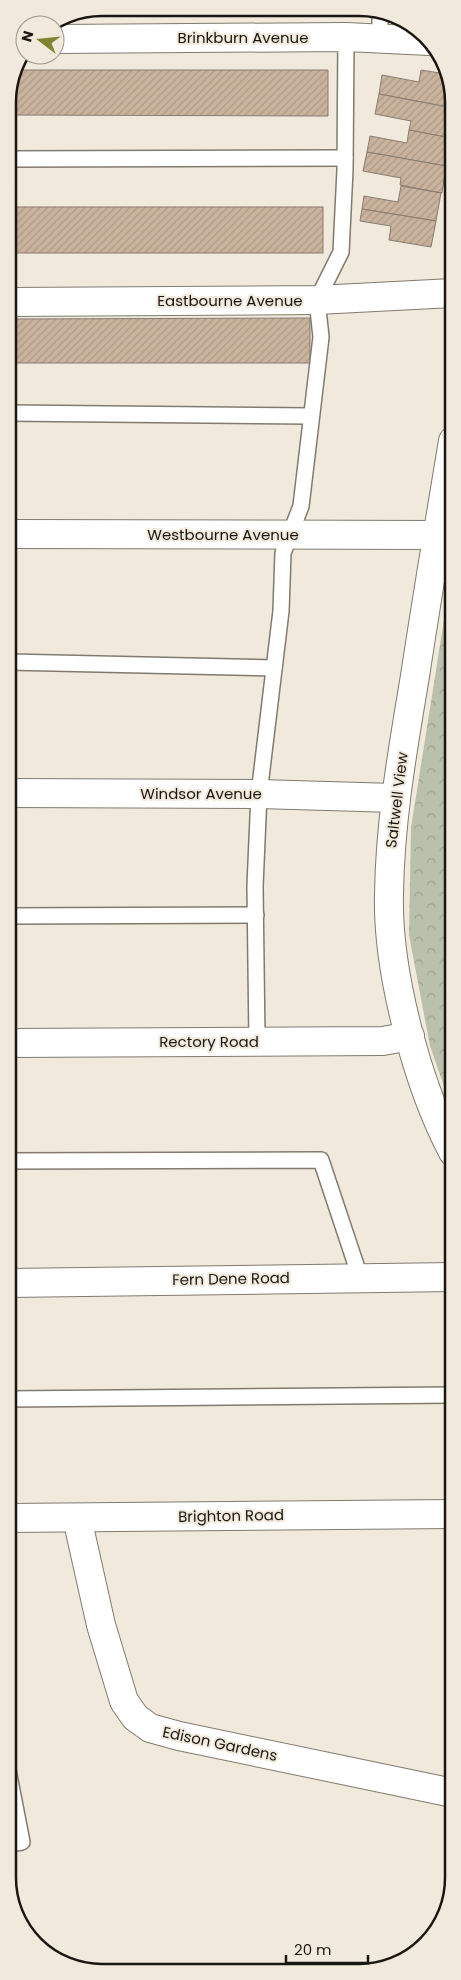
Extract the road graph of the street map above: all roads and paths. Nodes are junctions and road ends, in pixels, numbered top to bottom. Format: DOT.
graph roads {
  1 [pos="380,19"];
  2 [pos="346,37"];
  3 [pos="65,39"];
  4 [pos="380,39"];
  5 [pos="418,41"];
  6 [pos="345,158"];
  7 [pos="16,159"];
  8 [pos="445,293"];
  9 [pos="317,300"];
  10 [pos="16,302"];
  11 [pos="16,413"];
  12 [pos="311,416"];
  13 [pos="445,488"];
  14 [pos="16,534"];
  15 [pos="290,535"];
  16 [pos="437,535"];
  17 [pos="16,662"];
  18 [pos="274,668"];
  19 [pos="16,793"];
  20 [pos="259,794"];
  21 [pos="395,798"];
  22 [pos="256,915"];
  23 [pos="16,916"];
  24 [pos="410,1036"];
  25 [pos="257,1042"];
  26 [pos="16,1043"];
  27 [pos="445,1135"];
  28 [pos="16,1161"];
  29 [pos="360,1277"];
  30 [pos="445,1277"];
  31 [pos="16,1283"];
  32 [pos="445,1395"];
  33 [pos="16,1399"];
  34 [pos="445,1514"];
  35 [pos="16,1518"];
  36 [pos="77,1518"];
  37 [pos="445,1791"];
  38 [pos="16,1811"];
  39 [pos="16,1843"];
  1 -- 4 [label="lane"];
  2 -- 3 [label="street, Brinkburn Avenue"];
  2 -- 4 [label="street, Brinkburn Avenue"];
  2 -- 6 [label="lane"];
  4 -- 5 [label="street, Brinkburn Avenue"];
  6 -- 7 [label="lane"];
  6 -- 9 [label="lane"];
  8 -- 9 [label="street, Eastbourne Avenue"];
  9 -- 10 [label="street, Eastbourne Avenue"];
  9 -- 12 [label="lane"];
  11 -- 12 [label="lane"];
  12 -- 15 [label="lane"];
  13 -- 16 [label="street, Saltwell View"];
  14 -- 15 [label="street, Westbourne Avenue"];
  15 -- 16 [label="street, Westbourne Avenue"];
  15 -- 18 [label="lane"];
  16 -- 21 [label="street, Saltwell View"];
  17 -- 18 [label="lane"];
  18 -- 20 [label="lane"];
  19 -- 20 [label="street, Windsor Avenue"];
  20 -- 21 [label="street, Windsor Avenue"];
  20 -- 22 [label="lane"];
  21 -- 24 [label="street, Saltwell View"];
  22 -- 23 [label="lane"];
  22 -- 25 [label="lane"];
  24 -- 25 [label="street, Rectory Road"];
  24 -- 27 [label="street, Saltwell View"];
  25 -- 26 [label="street, Rectory Road"];
  28 -- 29 [label="lane"];
  29 -- 30 [label="street, Fern Dene Road"];
  29 -- 31 [label="street, Fern Dene Road"];
  32 -- 33 [label="lane"];
  34 -- 36 [label="street, Brighton Road"];
  35 -- 36 [label="street, Brighton Road"];
  36 -- 37 [label="street, Edison Gardens"];
  38 -- 39 [label="lane"];
}
